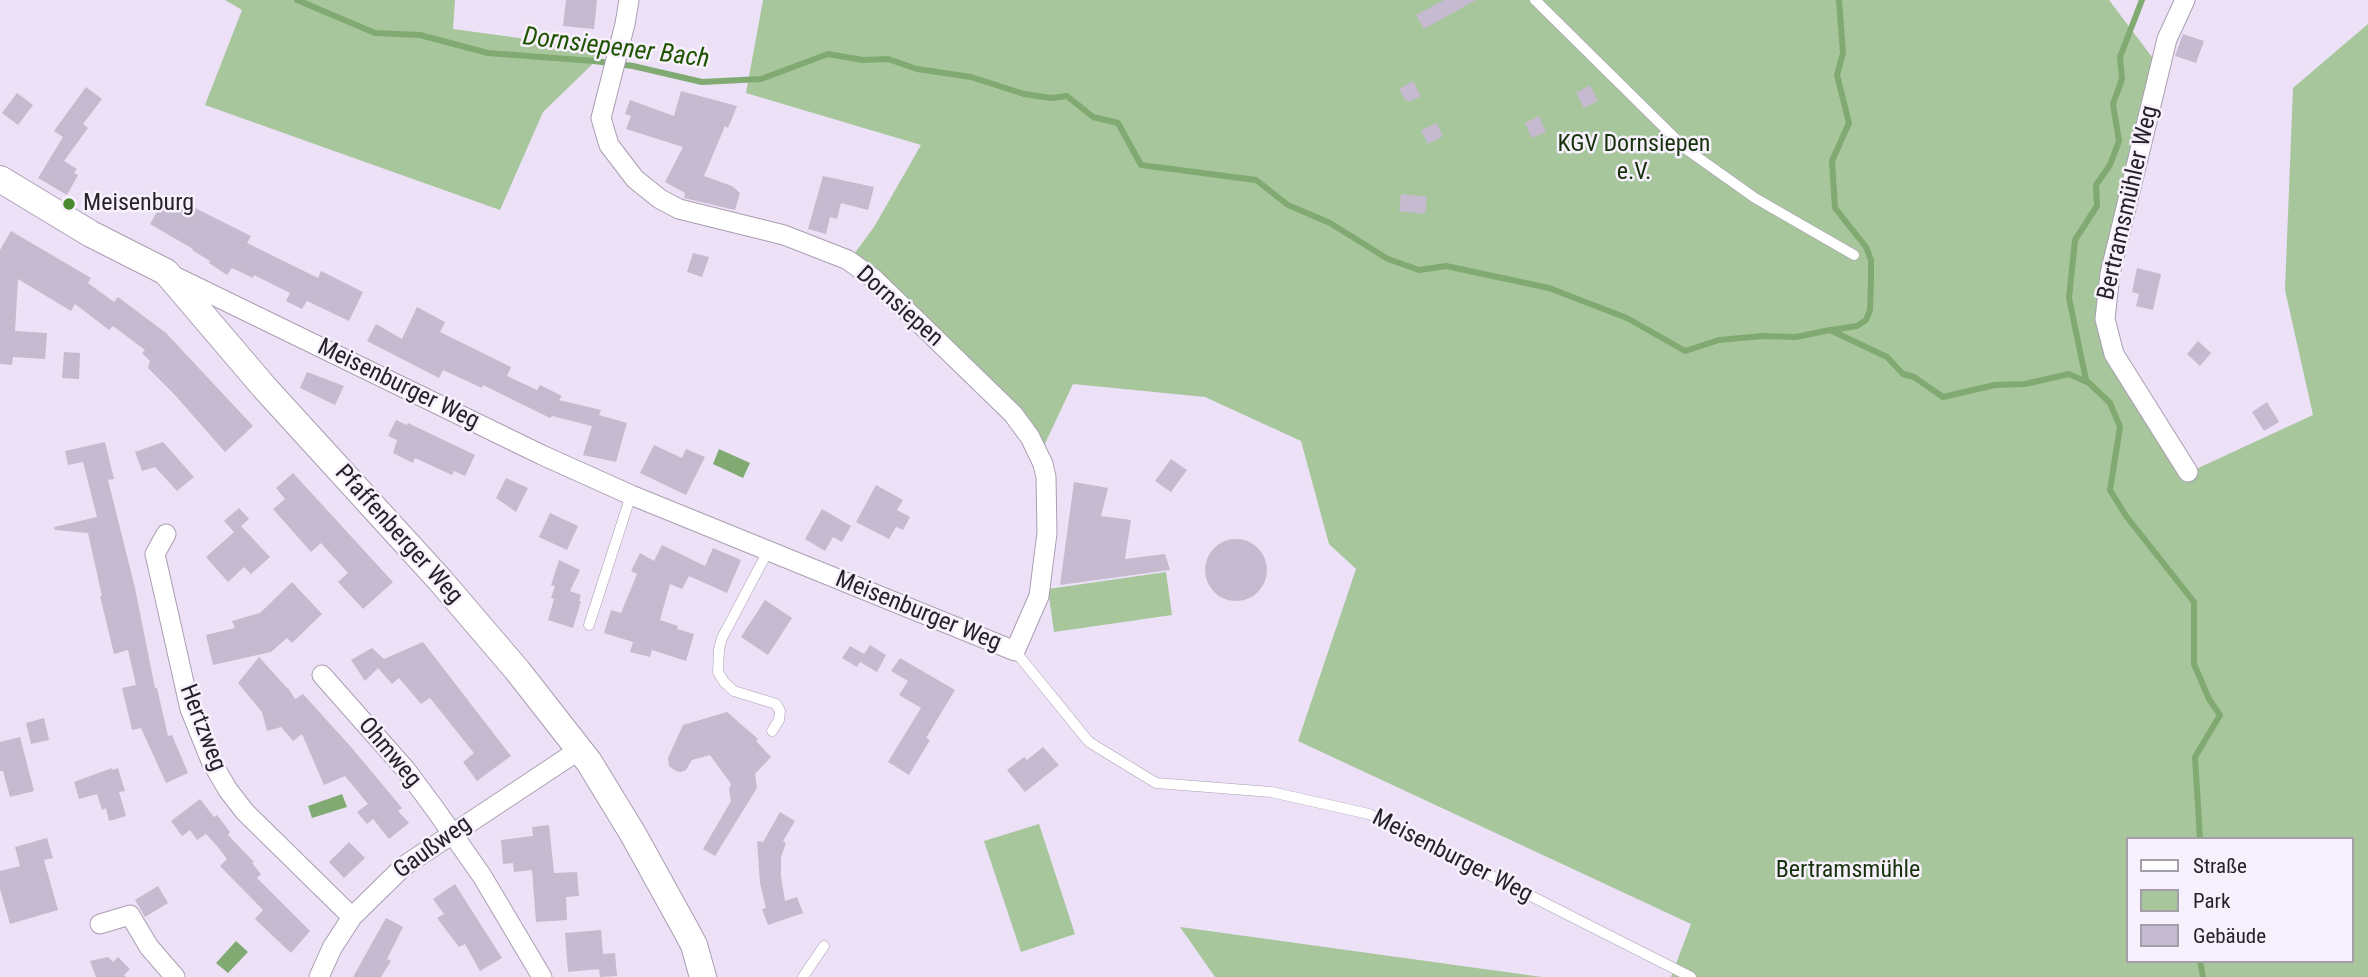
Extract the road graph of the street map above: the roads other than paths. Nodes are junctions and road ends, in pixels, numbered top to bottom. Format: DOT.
graph roads {
  1 [pos="629,0"];
  2 [pos="1535,0"];
  3 [pos="2185,0"];
  4 [pos="0,179"];
  5 [pos="1854,255"];
  6 [pos="166,272"];
  7 [pos="2188,472"];
  8 [pos="631,495"];
  9 [pos="166,534"];
  10 [pos="768,551"];
  11 [pos="589,625"];
  12 [pos="1015,652"];
  13 [pos="322,675"];
  14 [pos="772,731"];
  15 [pos="579,750"];
  16 [pos="452,833"];
  17 [pos="352,917"];
  18 [pos="100,924"];
  19 [pos="824,946"];
  20 [pos="175,977"];
  21 [pos="318,977"];
  22 [pos="542,977"];
  23 [pos="703,977"];
  24 [pos="803,977"];
  25 [pos="1691,977"];
  1 -- 12 [label="street, Dornsiepen"];
  2 -- 5 [label="lane"];
  3 -- 7 [label="street, Bertramsmühler Weg"];
  4 -- 6 [label="main road, Pfaffenberger Weg"];
  6 -- 8 [label="street, Meisenburger Weg"];
  6 -- 15 [label="main road, Pfaffenberger Weg"];
  8 -- 10 [label="street, Meisenburger Weg"];
  8 -- 11 [label="lane"];
  9 -- 17 [label="street, Hertzweg"];
  10 -- 12 [label="street, Meisenburger Weg"];
  10 -- 14 [label="lane"];
  12 -- 25 [label="lane, Meisenburger Weg"];
  13 -- 16 [label="street, Ohmweg"];
  15 -- 16 [label="street, Gaußweg"];
  15 -- 23 [label="main road, Pfaffenberger Weg"];
  16 -- 17 [label="street, Gaußweg"];
  16 -- 22 [label="street, Ohmweg"];
  17 -- 21 [label="street, Gaußweg"];
  18 -- 20 [label="street"];
  19 -- 24 [label="lane"];
}
